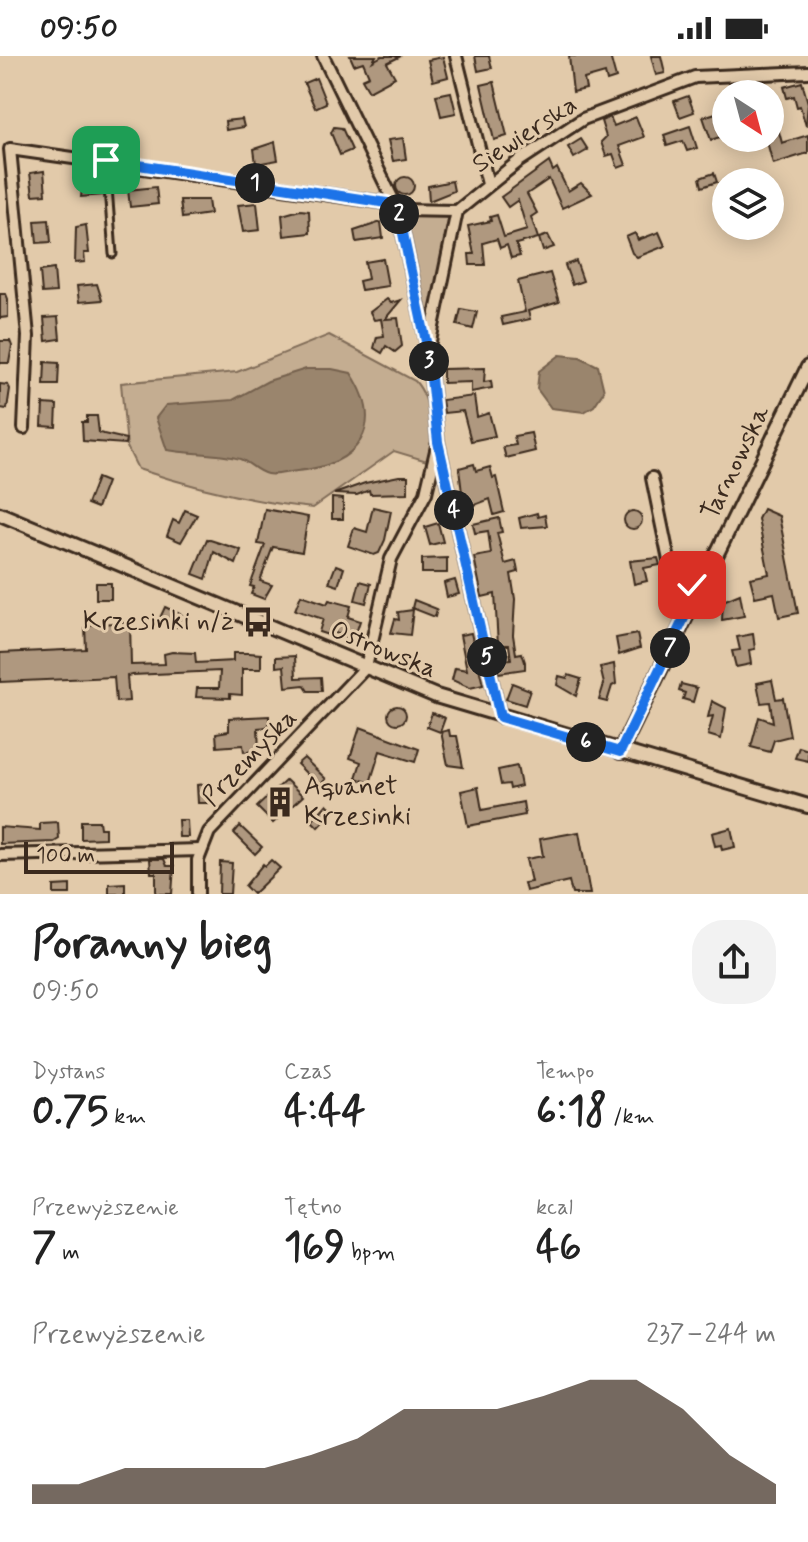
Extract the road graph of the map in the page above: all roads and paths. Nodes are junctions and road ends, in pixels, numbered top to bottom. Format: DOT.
graph roads {
  1 [pos="323,56"];
  2 [pos="456,56"];
  3 [pos="808,72"];
  4 [pos="106,160"];
  5 [pos="488,184"];
  6 [pos="398,210"];
  7 [pos="457,211"];
  8 [pos="113,254"];
  9 [pos="428,351"];
  10 [pos="808,367"];
  11 [pos="24,428"];
  12 [pos="438,442"];
  13 [pos="652,478"];
  14 [pos="426,493"];
  15 [pos="450,493"];
  16 [pos="0,514"];
  17 [pos="698,589"];
  18 [pos="366,667"];
  19 [pos="500,717"];
  20 [pos="620,752"];
  21 [pos="808,806"];
  22 [pos="201,850"];
  23 [pos="0,855"];
  24 [pos="198,894"];
  1 -- 6 [label="street"];
  2 -- 5 [label="street"];
  3 -- 5 [label="street, Siewierska"];
  4 -- 6 [label="street"];
  4 -- 8 [label="lane"];
  4 -- 11 [label="street"];
  5 -- 7 [label="street, Siewierska"];
  6 -- 7 [label="street"];
  6 -- 9 [label="street"];
  7 -- 9 [label="street"];
  9 -- 12 [label="street"];
  10 -- 17 [label="street, Tarnowska"];
  12 -- 14 [label="street"];
  12 -- 15 [label="street"];
  13 -- 17 [label="street"];
  14 -- 15 [label="street"];
  14 -- 18 [label="street"];
  15 -- 19 [label="street"];
  16 -- 18 [label="street, Ostrowska"];
  17 -- 20 [label="street, Tarnowska"];
  18 -- 19 [label="street, Ostrowska"];
  18 -- 22 [label="street, Przemyska"];
  19 -- 20 [label="street, Ostrowska"];
  20 -- 21 [label="street, Ostrowska"];
  22 -- 23 [label="street"];
  22 -- 24 [label="street, Przemyska"];
}
